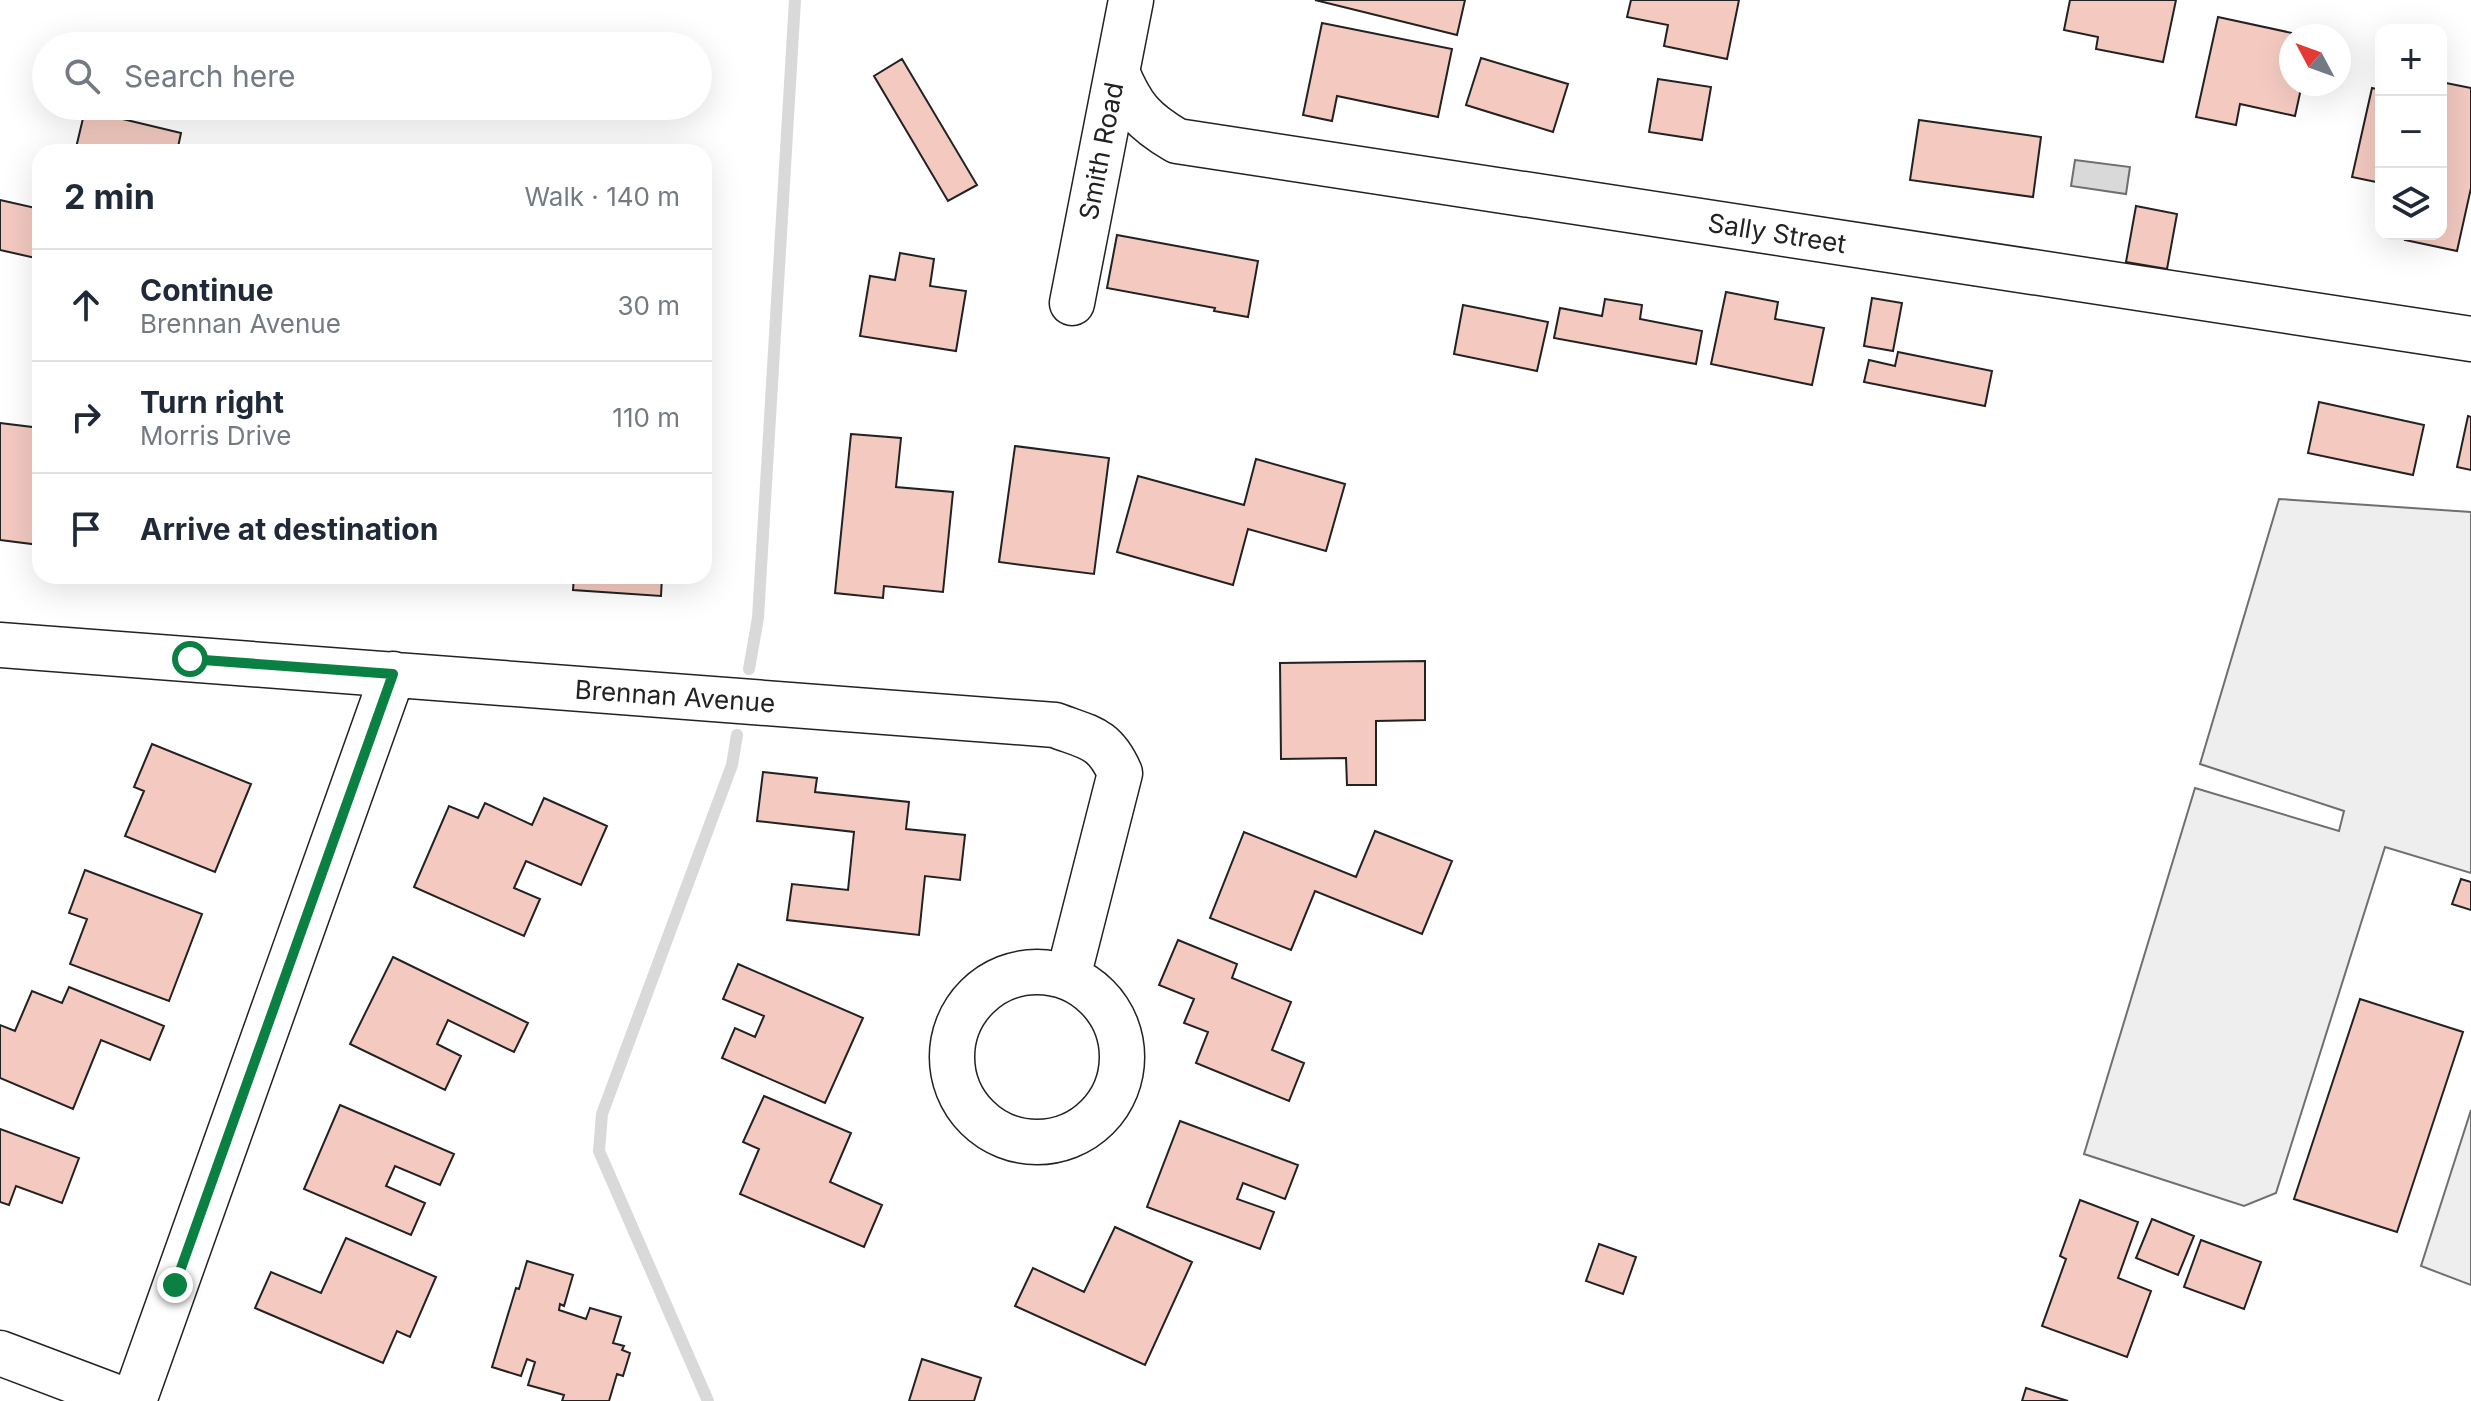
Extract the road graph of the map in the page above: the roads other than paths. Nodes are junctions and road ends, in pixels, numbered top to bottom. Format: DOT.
graph roads {
  1 [pos="1131,0"];
  2 [pos="1117,72"];
  3 [pos="1072,303"];
  4 [pos="2471,339"];
  5 [pos="0,645"];
  6 [pos="393,674"];
  7 [pos="1068,977"];
  8 [pos="0,1353"];
  9 [pos="127,1401"];
  10 [pos="134,1401"];
  1 -- 2 [label="street, Smith Road"];
  2 -- 3 [label="street, Smith Road"];
  2 -- 4 [label="street, Sally Street"];
  5 -- 6 [label="street, Brennan Avenue"];
  6 -- 7 [label="street, Brennan Avenue"];
  6 -- 10 [label="street"];
  8 -- 9 [label="street"];
}
